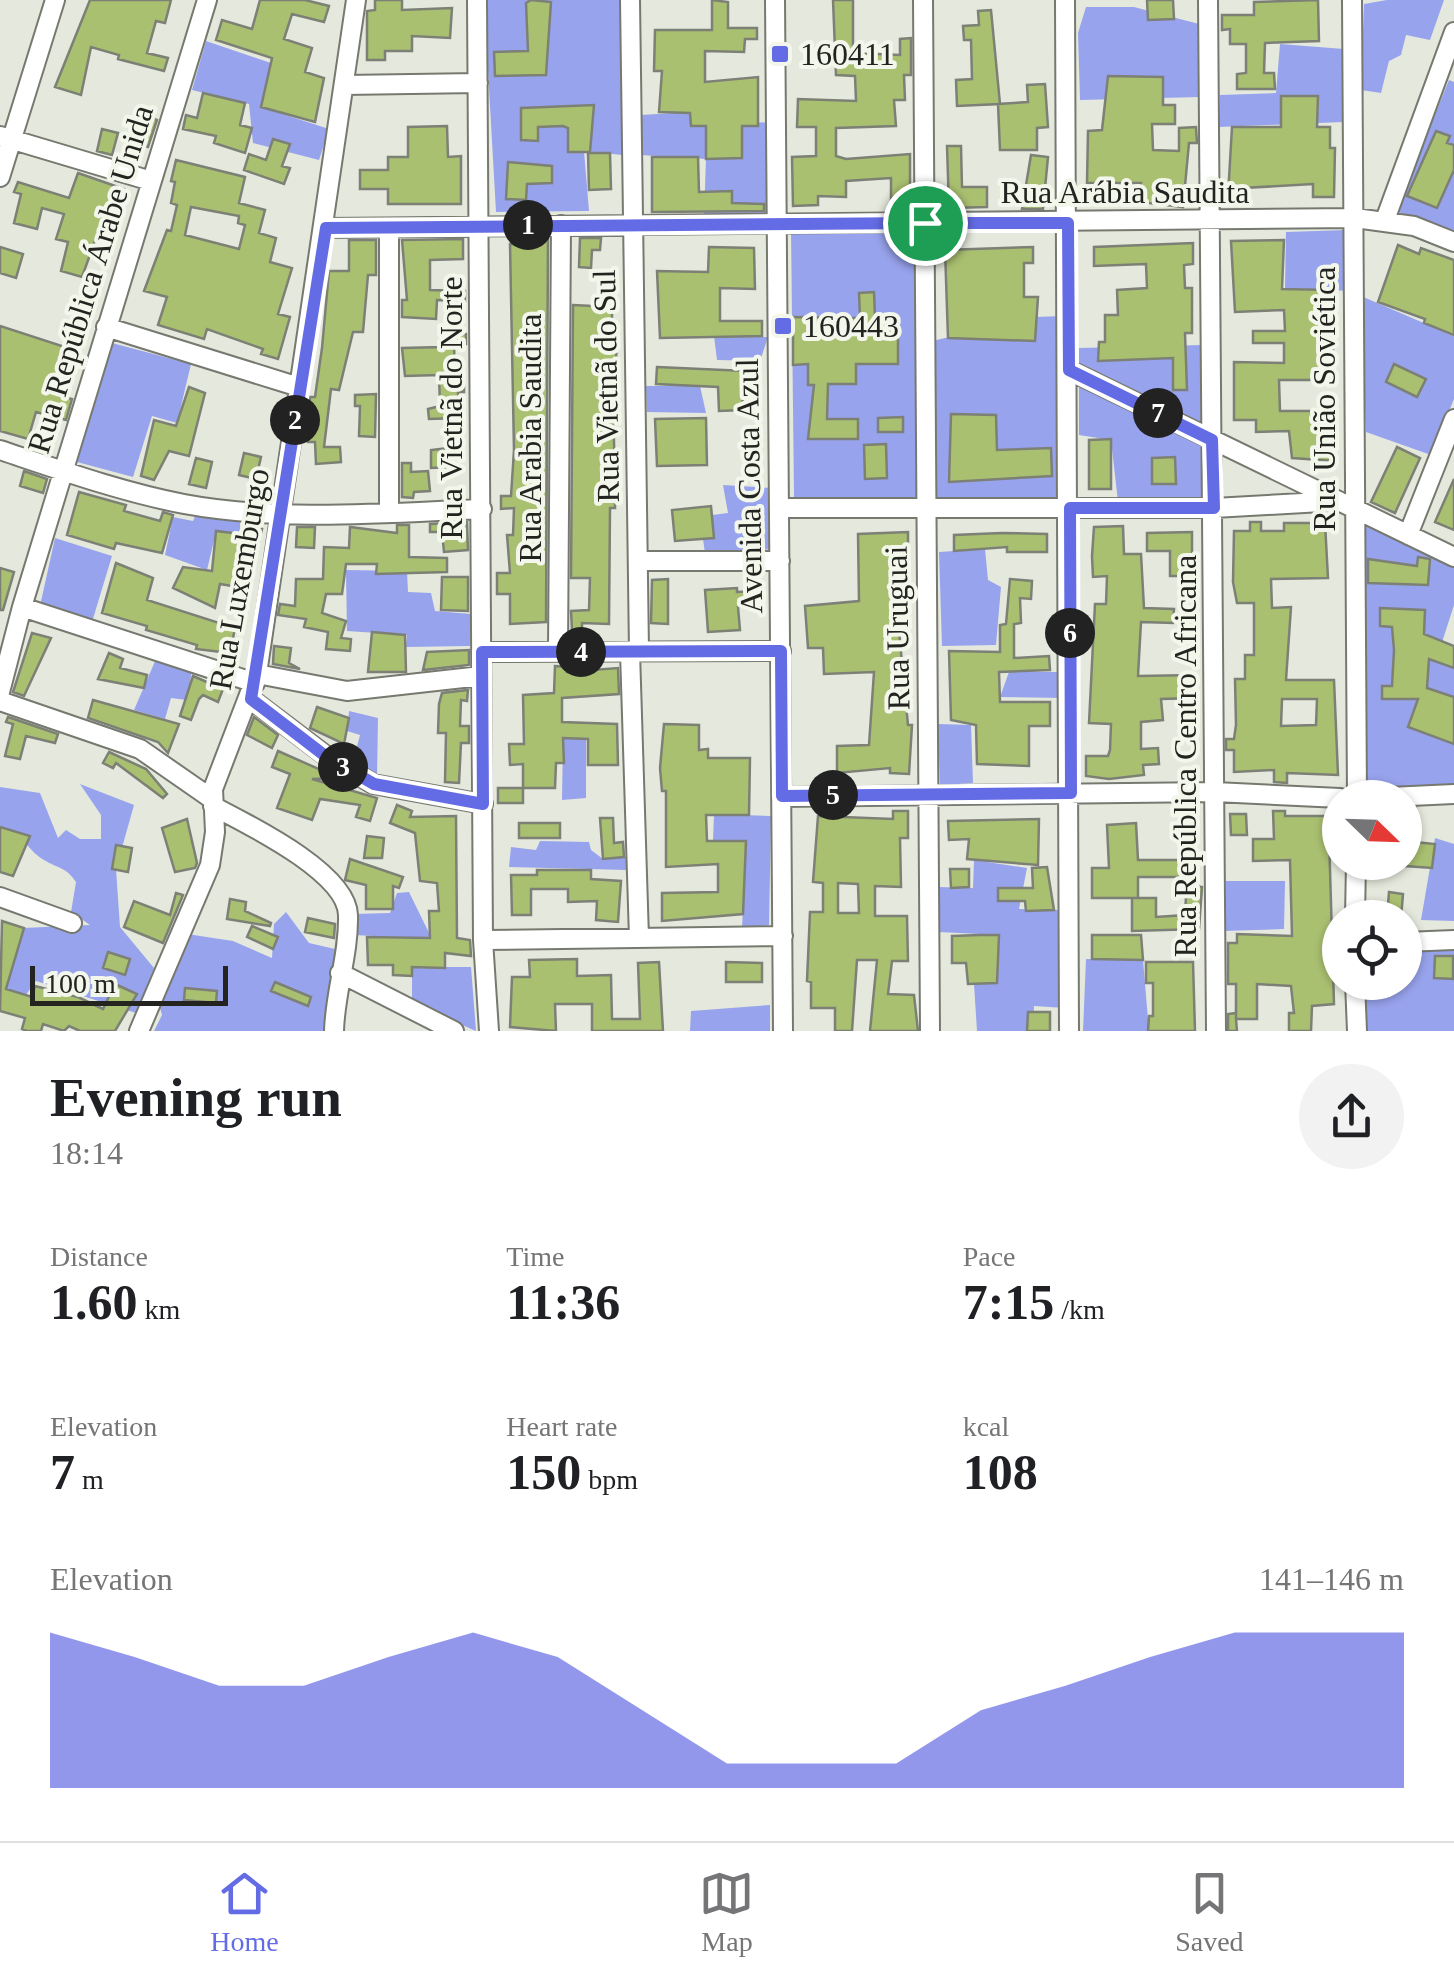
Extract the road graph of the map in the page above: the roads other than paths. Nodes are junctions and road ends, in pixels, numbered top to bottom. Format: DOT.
graph roads {
  1 [pos="55,0"];
  2 [pos="207,0"];
  3 [pos="356,0"];
  4 [pos="477,0"];
  5 [pos="630,0"];
  6 [pos="774,0"];
  7 [pos="923,0"];
  8 [pos="1065,0"];
  9 [pos="1208,0"];
  10 [pos="1352,0"];
  11 [pos="1454,32"];
  12 [pos="478,83"];
  13 [pos="344,84"];
  14 [pos="6,137"];
  15 [pos="0,177"];
  16 [pos="151,181"];
  17 [pos="1355,218"];
  18 [pos="1385,220"];
  19 [pos="633,223"];
  20 [pos="776,223"];
  21 [pos="925,223"];
  22 [pos="1068,223"];
  23 [pos="1208,223"];
  24 [pos="480,224"];
  25 [pos="561,225"];
  26 [pos="326,228"];
  27 [pos="390,228"];
  28 [pos="1454,242"];
  29 [pos="106,327"];
  30 [pos="1069,370"];
  31 [pos="299,387"];
  32 [pos="1454,419"];
  33 [pos="1212,440"];
  34 [pos="0,450"];
  35 [pos="63,470"];
  36 [pos="1346,505"];
  37 [pos="925,507"];
  38 [pos="780,508"];
  39 [pos="1070,508"];
  40 [pos="1214,508"];
  41 [pos="482,509"];
  42 [pos="389,512"];
  43 [pos="282,513"];
  44 [pos="1408,535"];
  45 [pos="1454,558"];
  46 [pos="638,561"];
  47 [pos="780,561"];
  48 [pos="22,607"];
  49 [pos="781,651"];
  50 [pos="482,652"];
  51 [pos="558,652"];
  52 [pos="635,652"];
  53 [pos="481,676"];
  54 [pos="254,685"];
  55 [pos="0,692"];
  56 [pos="0,702"];
  57 [pos="1356,780"];
  58 [pos="1215,792"];
  59 [pos="931,793"];
  60 [pos="1071,793"];
  61 [pos="1454,794"];
  62 [pos="1422,795"];
  63 [pos="782,796"];
  64 [pos="1322,797"];
  65 [pos="212,802"];
  66 [pos="483,810"];
  67 [pos="0,897"];
  68 [pos="72,922"];
  69 [pos="783,936"];
  70 [pos="639,938"];
  71 [pos="483,940"];
  72 [pos="1454,940"];
  73 [pos="1422,941"];
  74 [pos="337,984"];
  75 [pos="1356,1000"];
  76 [pos="139,1031"];
  77 [pos="334,1031"];
  78 [pos="454,1031"];
  79 [pos="488,1031"];
  80 [pos="782,1031"];
  81 [pos="930,1031"];
  82 [pos="1069,1031"];
  83 [pos="1216,1031"];
  84 [pos="1356,1031"];
  1 -- 14 [label="street"];
  2 -- 16 [label="street, Rua República Árabe Unida"];
  3 -- 13 [label="street, Rua Luxemburgo"];
  4 -- 12 [label="street, Rua Vietnã do Norte"];
  5 -- 19 [label="street, Rua Vietnã do Sul"];
  6 -- 20 [label="street, Avenida Costa Azul"];
  7 -- 21 [label="street, Rua Uruguai"];
  8 -- 22 [label="street"];
  9 -- 23 [label="street, Rua República Centro Africana"];
  10 -- 17 [label="street, Rua União Soviética"];
  11 -- 18 [label="street"];
  12 -- 13 [label="street"];
  12 -- 24 [label="street, Rua Vietnã do Norte"];
  13 -- 26 [label="street, Rua Luxemburgo"];
  14 -- 15 [label="street"];
  14 -- 16 [label="street"];
  16 -- 29 [label="street, Rua República Árabe Unida"];
  17 -- 18 [label="street, Rua Arábia Saudita"];
  17 -- 23 [label="street, Rua Arábia Saudita"];
  17 -- 36 [label="street, Rua União Soviética"];
  18 -- 28 [label="street, Rua Arábia Saudita"];
  19 -- 20 [label="street, Rua Arábia Saudita"];
  19 -- 25 [label="street, Rua Arábia Saudita"];
  19 -- 46 [label="street, Rua Vietnã do Sul"];
  20 -- 21 [label="street, Rua Arábia Saudita"];
  20 -- 38 [label="street, Avenida Costa Azul"];
  21 -- 22 [label="street, Rua Arábia Saudita"];
  21 -- 37 [label="street, Rua Uruguai"];
  22 -- 23 [label="street, Rua Arábia Saudita"];
  22 -- 30 [label="street"];
  23 -- 33 [label="street, Rua República Centro Africana"];
  24 -- 25 [label="street, Rua Arábia Saudita"];
  24 -- 27 [label="street, Rua Arábia Saudita"];
  24 -- 41 [label="street, Rua Vietnã do Norte"];
  25 -- 51 [label="street, Rua Arabia Saudita"];
  26 -- 27 [label="street, Rua Arábia Saudita"];
  26 -- 31 [label="street, Rua Luxemburgo"];
  27 -- 42 [label="street"];
  29 -- 31 [label="street"];
  29 -- 35 [label="street, Rua República Árabe Unida"];
  30 -- 33 [label="street"];
  30 -- 39 [label="street"];
  31 -- 43 [label="street, Rua Luxemburgo"];
  32 -- 44 [label="street"];
  33 -- 36 [label="street"];
  33 -- 40 [label="street, Rua República Centro Africana"];
  34 -- 35 [label="street"];
  35 -- 43 [label="street"];
  35 -- 48 [label="street, Rua República Árabe Unida"];
  36 -- 40 [label="street"];
  36 -- 44 [label="street"];
  36 -- 57 [label="street, Rua União Soviética"];
  37 -- 38 [label="street"];
  37 -- 39 [label="street"];
  37 -- 59 [label="street, Rua Uruguai"];
  38 -- 47 [label="street, Avenida Costa Azul"];
  39 -- 40 [label="street"];
  39 -- 60 [label="street"];
  40 -- 58 [label="street, Rua República Centro Africana"];
  41 -- 42 [label="street"];
  41 -- 50 [label="street, Rua Vietnã do Norte"];
  42 -- 43 [label="street"];
  43 -- 54 [label="street, Rua Luxemburgo"];
  44 -- 45 [label="street"];
  46 -- 47 [label="street"];
  46 -- 52 [label="street, Rua Vietnã do Sul"];
  47 -- 49 [label="street, Avenida Costa Azul"];
  48 -- 54 [label="street"];
  48 -- 55 [label="street, Rua República Árabe Unida"];
  49 -- 52 [label="street"];
  49 -- 63 [label="street, Avenida Costa Azul"];
  50 -- 51 [label="street"];
  50 -- 53 [label="street, Rua Vietnã do Norte"];
  51 -- 52 [label="street"];
  52 -- 70 [label="street, Rua Vietnã do Sul"];
  53 -- 54 [label="street"];
  53 -- 66 [label="street, Rua Vietnã do Norte"];
  54 -- 65 [label="street, Rua Luxemburgo"];
  54 -- 66 [label="street"];
  56 -- 65 [label="street"];
  58 -- 60 [label="street"];
  58 -- 64 [label="street"];
  58 -- 83 [label="street, Rua República Centro Africana"];
  59 -- 60 [label="street"];
  59 -- 63 [label="street"];
  59 -- 81 [label="street, Rua Uruguai"];
  60 -- 82 [label="street"];
  61 -- 62 [label="street"];
  63 -- 69 [label="street, Avenida Costa Azul"];
  65 -- 74 [label="street"];
  65 -- 76 [label="street, Rua Luxemburgo"];
  66 -- 71 [label="street, Rua Vietnã do Norte"];
  67 -- 68 [label="street"];
  69 -- 70 [label="street"];
  69 -- 80 [label="street, Avenida Costa Azul"];
  70 -- 71 [label="street"];
  71 -- 79 [label="street, Rua Vietnã do Norte"];
  72 -- 73 [label="street"];
  74 -- 77 [label="street"];
  74 -- 78 [label="street"];
  75 -- 84 [label="street"];
}
